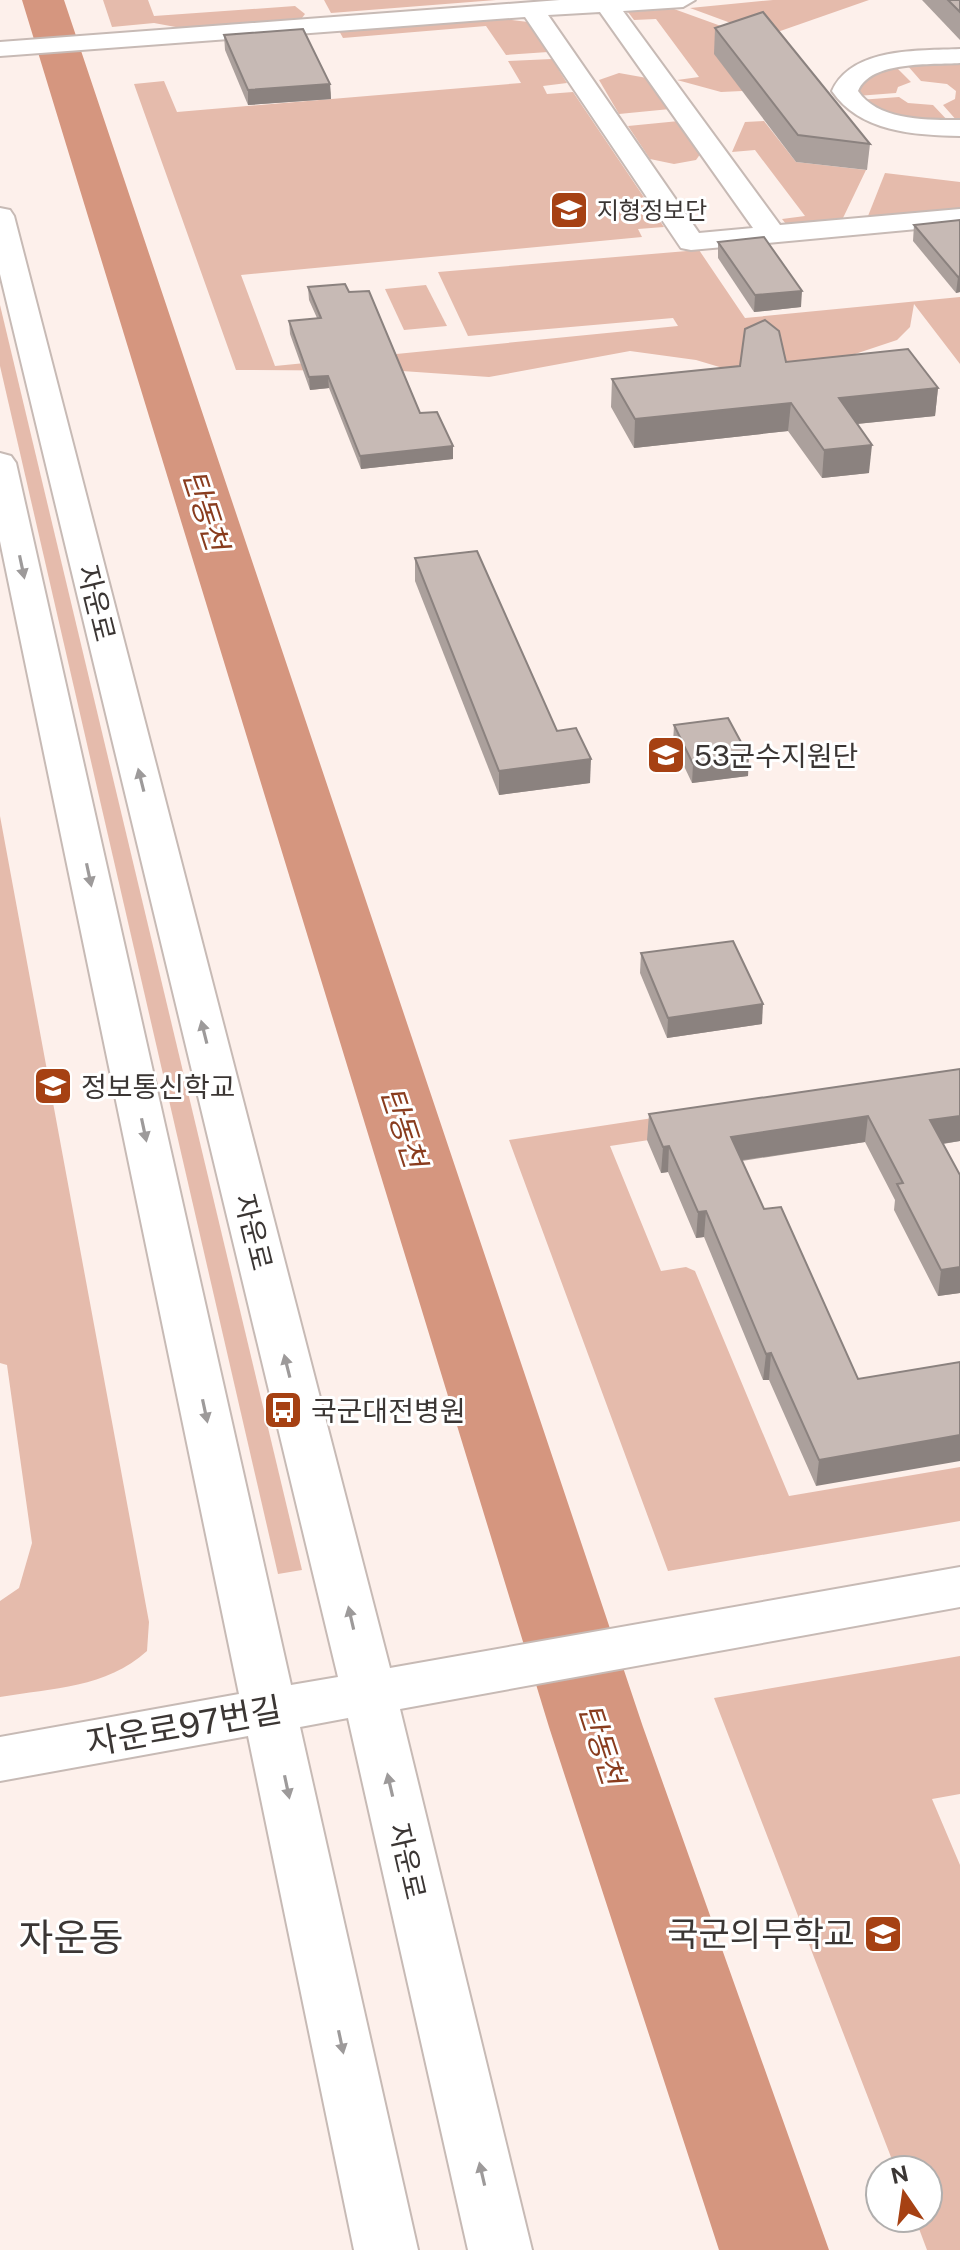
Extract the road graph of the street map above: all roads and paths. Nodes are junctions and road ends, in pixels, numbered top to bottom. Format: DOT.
graph roads {
  1 [pos="683,0"];
  2 [pos="607,5"];
  3 [pos="532,9"];
  4 [pos="0,49"];
  5 [pos="960,56"];
  6 [pos="960,128"];
  7 [pos="0,216"];
  8 [pos="960,217"];
  9 [pos="772,234"];
  10 [pos="0,463"];
  11 [pos="960,1587"];
  12 [pos="369,1694"];
  13 [pos="271,1711"];
  14 [pos="0,1759"];
  15 [pos="386,2250"];
  16 [pos="500,2250"];
  1 -- 2 [label="street"];
  2 -- 3 [label="street"];
  2 -- 9 [label="street"];
  3 -- 4 [label="street"];
  3 -- 9 [label="street"];
  5 -- 6 [label="street"];
  12 -- 7 [label="street, 자운로, one-way"];
  8 -- 9 [label="street"];
  10 -- 13 [label="street, one-way"];
  11 -- 12 [label="street, 자운로97번길"];
  12 -- 13 [label="street, 자운로97번길"];
  16 -- 12 [label="street, 자운로, one-way"];
  13 -- 14 [label="street, 자운로97번길"];
  13 -- 15 [label="street, one-way"];
}
